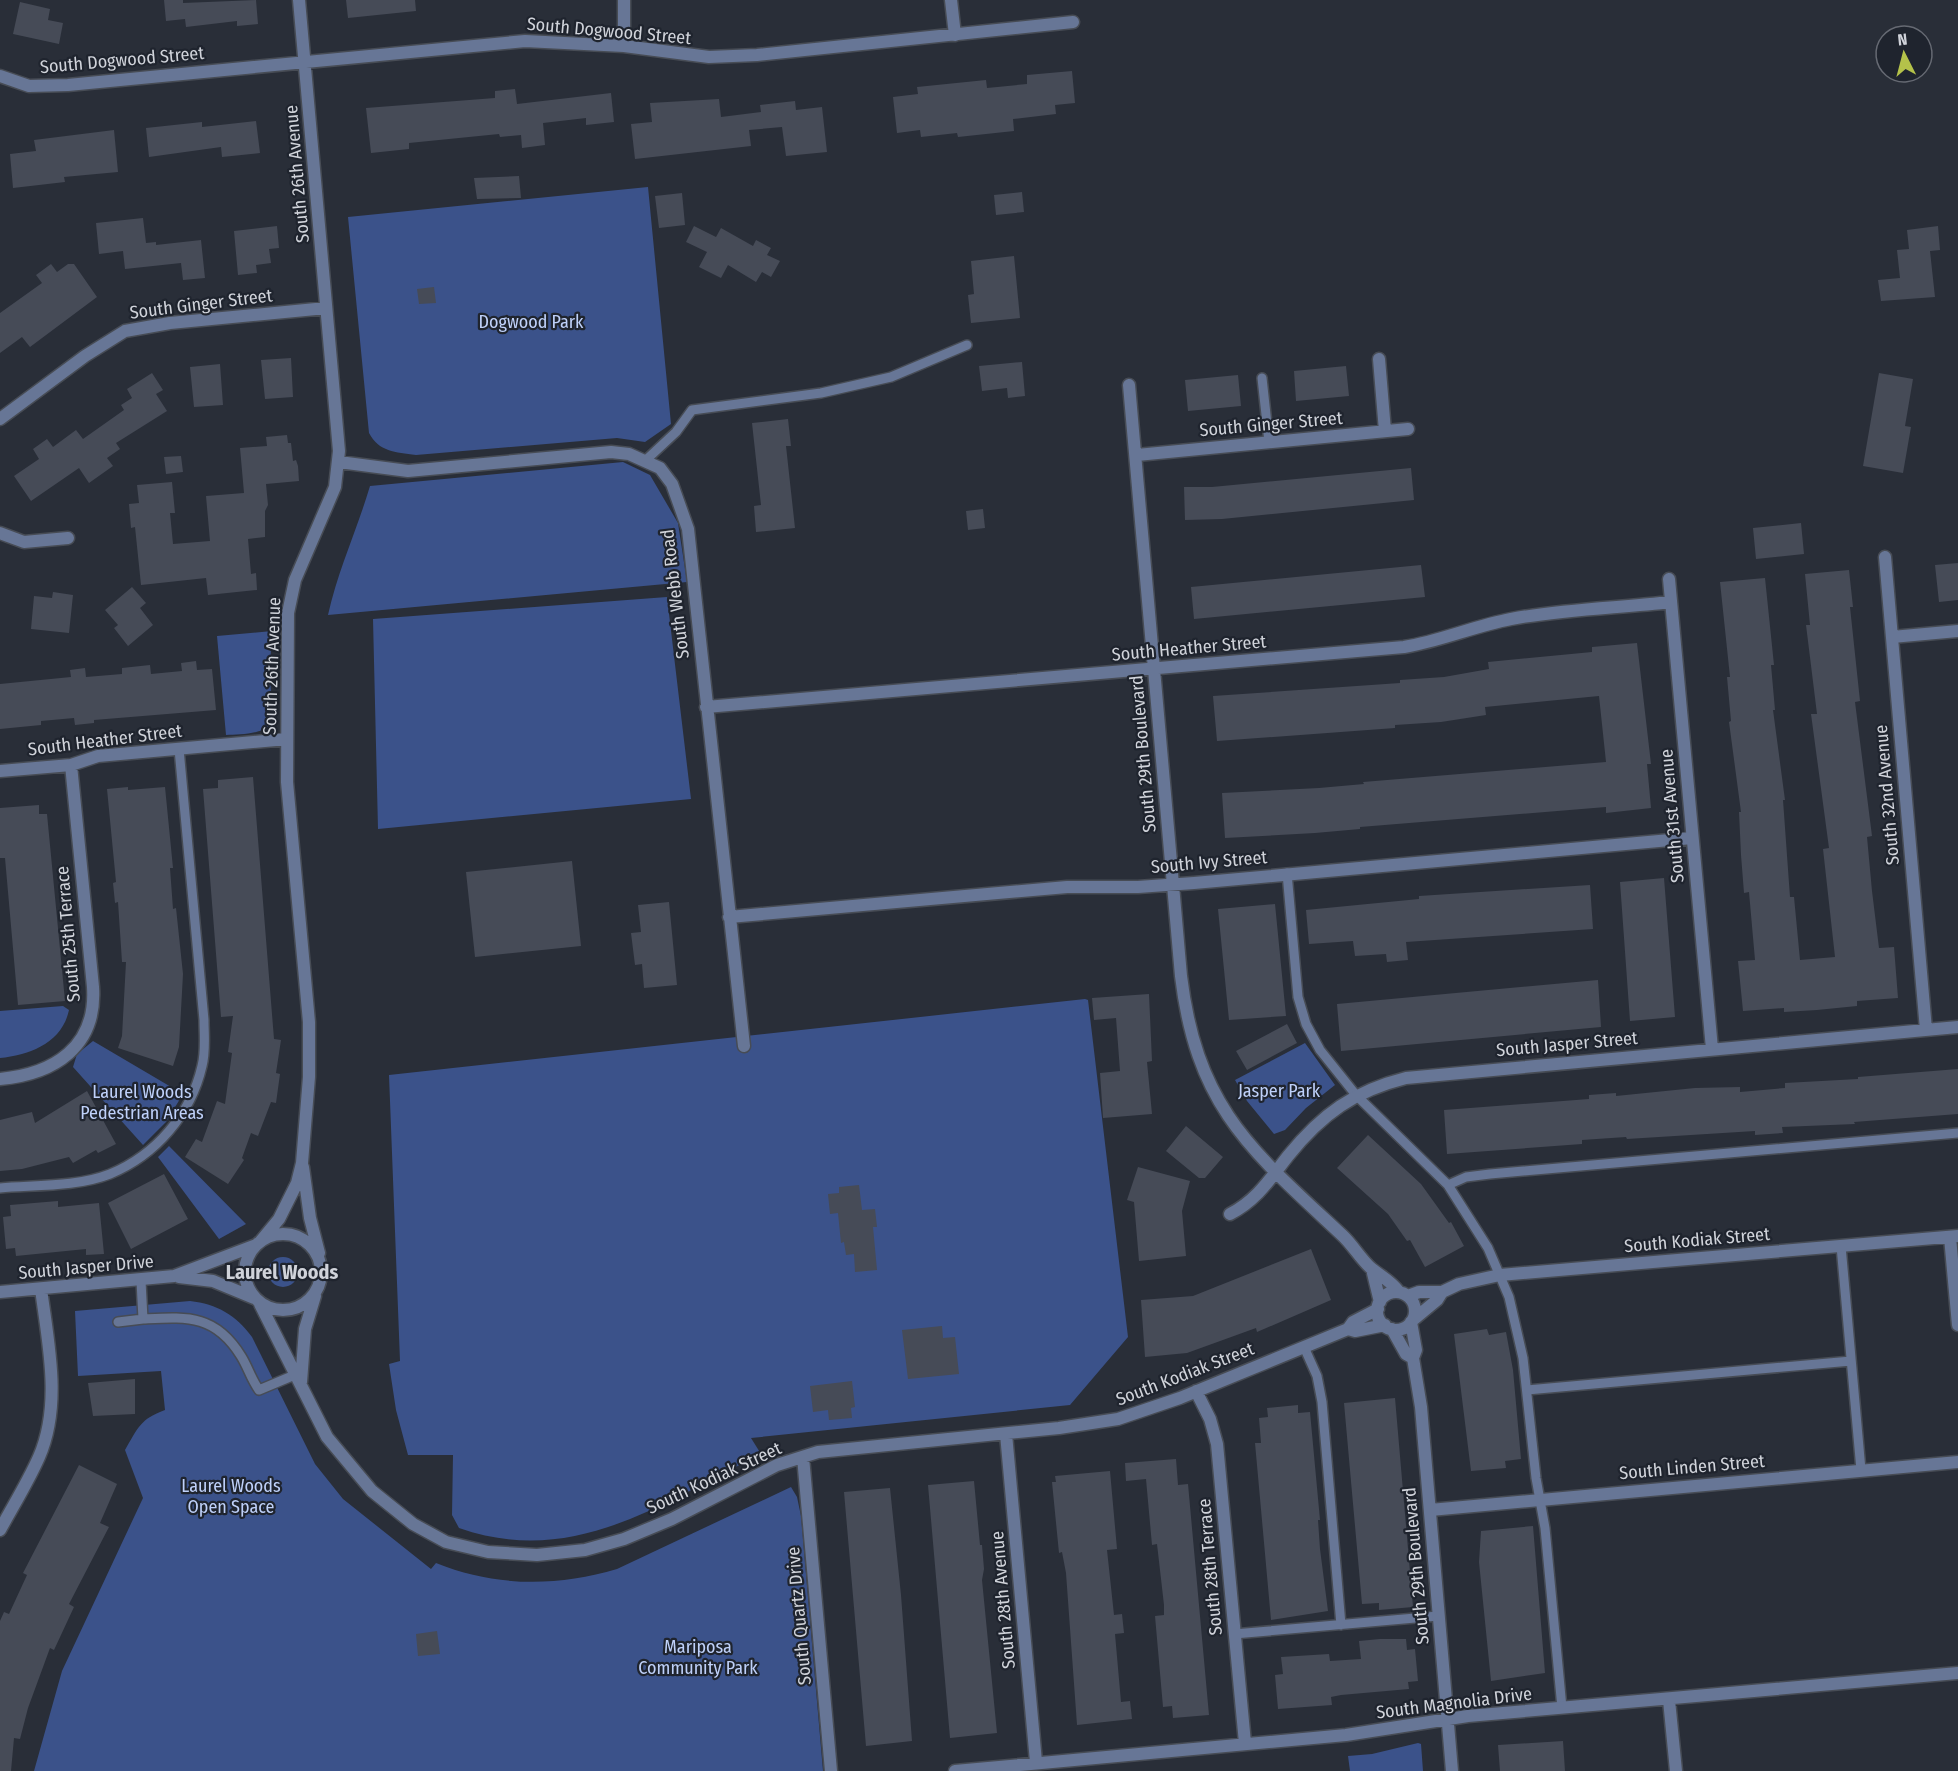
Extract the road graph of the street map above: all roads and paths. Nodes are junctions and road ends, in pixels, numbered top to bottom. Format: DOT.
graph roads {
  1 [pos="299,0"];
  2 [pos="624,0"];
  3 [pos="951,0"];
  4 [pos="1073,22"];
  5 [pos="955,35"];
  6 [pos="624,46"];
  7 [pos="305,62"];
  8 [pos="0,76"];
  9 [pos="326,308"];
  10 [pos="967,345"];
  11 [pos="1379,359"];
  12 [pos="1262,378"];
  13 [pos="1129,385"];
  14 [pos="0,419"];
  15 [pos="1408,429"];
  16 [pos="1385,431"];
  17 [pos="1269,442"];
  18 [pos="1137,455"];
  19 [pos="646,460"];
  20 [pos="339,462"];
  21 [pos="0,533"];
  22 [pos="68,538"];
  23 [pos="1884,557"];
  24 [pos="1669,579"];
  25 [pos="1671,602"];
  26 [pos="1958,631"];
  27 [pos="1892,637"];
  28 [pos="1154,669"];
  29 [pos="706,707"];
  30 [pos="287,739"];
  31 [pos="179,749"];
  32 [pos="71,765"];
  33 [pos="0,771"];
  34 [pos="1692,838"];
  35 [pos="1287,873"];
  36 [pos="1173,884"];
  37 [pos="729,917"];
  38 [pos="1958,1027"];
  39 [pos="1926,1030"];
  40 [pos="744,1046"];
  41 [pos="1712,1049"];
  42 [pos="0,1079"];
  43 [pos="1356,1095"];
  44 [pos="1958,1133"];
  45 [pos="302,1163"];
  46 [pos="1275,1174"];
  47 [pos="1448,1185"];
  48 [pos="0,1188"];
  49 [pos="1230,1214"];
  50 [pos="1954,1236"];
  51 [pos="258,1243"];
  52 [pos="1841,1246"];
  53 [pos="321,1264"];
  54 [pos="1372,1269"];
  55 [pos="1500,1275"];
  56 [pos="174,1276"];
  57 [pos="141,1281"];
  58 [pos="41,1289"];
  59 [pos="318,1289"];
  60 [pos="0,1292"];
  61 [pos="1442,1292"];
  62 [pos="1403,1294"];
  63 [pos="257,1301"];
  64 [pos="1379,1305"];
  65 [pos="143,1319"];
  66 [pos="1412,1321"];
  67 [pos="118,1322"];
  68 [pos="1958,1325"];
  69 [pos="1388,1327"];
  70 [pos="1348,1329"];
  71 [pos="1304,1347"];
  72 [pos="1413,1358"];
  73 [pos="1851,1361"];
  74 [pos="299,1378"];
  75 [pos="1527,1390"];
  76 [pos="1196,1391"];
  77 [pos="1006,1434"];
  78 [pos="803,1457"];
  79 [pos="1958,1462"];
  80 [pos="1861,1470"];
  81 [pos="1541,1498"];
  82 [pos="1430,1510"];
  83 [pos="0,1530"];
  84 [pos="1438,1616"];
  85 [pos="1341,1625"];
  86 [pos="1234,1634"];
  87 [pos="1958,1673"];
  88 [pos="1669,1700"];
  89 [pos="1562,1708"];
  90 [pos="1447,1718"];
  91 [pos="1245,1743"];
  92 [pos="1036,1762"];
  93 [pos="831,1771"];
  94 [pos="955,1771"];
  95 [pos="1452,1771"];
  96 [pos="1676,1771"];
  1 -- 7 [label="street, South 26th Avenue"];
  2 -- 6 [label="street"];
  3 -- 5 [label="street"];
  4 -- 5 [label="street, South Dogwood Street"];
  5 -- 6 [label="street, South Dogwood Street"];
  6 -- 7 [label="street, South Dogwood Street"];
  7 -- 8 [label="street, South Dogwood Street"];
  7 -- 9 [label="street, South 26th Avenue"];
  9 -- 14 [label="street, South Ginger Street"];
  9 -- 20 [label="street, South 26th Avenue"];
  10 -- 19 [label="lane"];
  11 -- 16 [label="street"];
  12 -- 17 [label="lane"];
  13 -- 18 [label="street, South 29th Boulevard"];
  15 -- 16 [label="street, South Ginger Street"];
  16 -- 17 [label="street, South Ginger Street"];
  17 -- 18 [label="street, South Ginger Street"];
  18 -- 28 [label="street, South 29th Boulevard"];
  19 -- 20 [label="street, South Webb Road"];
  19 -- 29 [label="street, South Webb Road"];
  20 -- 30 [label="street, South 26th Avenue"];
  21 -- 22 [label="street"];
  23 -- 27 [label="street, South 32nd Avenue"];
  24 -- 25 [label="street, South 31st Avenue"];
  25 -- 28 [label="street, South Heather Street"];
  25 -- 34 [label="street, South 31st Avenue"];
  26 -- 27 [label="street"];
  27 -- 39 [label="street, South 32nd Avenue"];
  28 -- 29 [label="street, South Heather Street"];
  28 -- 36 [label="street, South 29th Boulevard"];
  29 -- 37 [label="street, South Webb Road"];
  30 -- 31 [label="street, South Heather Street"];
  30 -- 45 [label="street, South 26th Avenue"];
  31 -- 32 [label="street, South Heather Street"];
  31 -- 48 [label="lane"];
  32 -- 33 [label="street, South Heather Street"];
  32 -- 42 [label="street, South 25th Terrace"];
  34 -- 35 [label="street, South Ivy Street"];
  34 -- 41 [label="street, South 31st Avenue"];
  35 -- 36 [label="street, South Ivy Street"];
  35 -- 43 [label="lane"];
  36 -- 37 [label="street, South Ivy Street"];
  36 -- 46 [label="street, South 29th Boulevard"];
  37 -- 40 [label="street, South Webb Road"];
  38 -- 39 [label="street, South Jasper Street"];
  39 -- 41 [label="street, South Jasper Street"];
  41 -- 43 [label="street, South Jasper Street"];
  43 -- 46 [label="street, South Jasper Street"];
  43 -- 47 [label="lane"];
  44 -- 47 [label="lane"];
  45 -- 51 [label="street, South 26th Avenue"];
  45 -- 53 [label="street, South 26th Avenue"];
  46 -- 49 [label="street, South Jasper Street"];
  46 -- 54 [label="street, South 29th Boulevard"];
  47 -- 55 [label="lane"];
  50 -- 52 [label="street, South Kodiak Street"];
  50 -- 68 [label="street"];
  51 -- 53 [label="street"];
  51 -- 56 [label="street, South Jasper Drive"];
  51 -- 63 [label="street"];
  52 -- 55 [label="street, South Kodiak Street"];
  52 -- 73 [label="lane"];
  53 -- 59 [label="street"];
  54 -- 62 [label="street, South 29th Boulevard"];
  54 -- 64 [label="street, South 29th Boulevard"];
  55 -- 61 [label="street, South Kodiak Street"];
  55 -- 75 [label="lane"];
  56 -- 57 [label="street, South Jasper Drive"];
  56 -- 63 [label="street, South Jasper Drive"];
  57 -- 58 [label="street, South Jasper Drive"];
  57 -- 65 [label="lane"];
  58 -- 60 [label="street, South Jasper Drive"];
  58 -- 83 [label="street"];
  59 -- 63 [label="street"];
  59 -- 74 [label="street, South Kodiak Street"];
  61 -- 62 [label="street, South Kodiak Street"];
  61 -- 66 [label="street, South Kodiak Street"];
  62 -- 64 [label="street"];
  62 -- 66 [label="street"];
  63 -- 74 [label="street, South Kodiak Street"];
  64 -- 69 [label="street"];
  64 -- 70 [label="street, South Kodiak Street"];
  65 -- 67 [label="lane"];
  65 -- 74 [label="lane"];
  66 -- 69 [label="street"];
  66 -- 72 [label="street, South 29th Boulevard"];
  69 -- 70 [label="street, South Kodiak Street"];
  69 -- 72 [label="street, South 29th Boulevard"];
  70 -- 71 [label="street, South Kodiak Street"];
  71 -- 76 [label="street, South Kodiak Street"];
  71 -- 85 [label="lane"];
  72 -- 82 [label="street, South 29th Boulevard"];
  73 -- 75 [label="lane"];
  73 -- 80 [label="lane"];
  74 -- 78 [label="street, South Kodiak Street"];
  75 -- 81 [label="lane"];
  76 -- 77 [label="street, South Kodiak Street"];
  76 -- 86 [label="street, South 28th Terrace"];
  77 -- 78 [label="street, South Kodiak Street"];
  77 -- 92 [label="street, South 28th Avenue"];
  78 -- 93 [label="street, South Quartz Drive"];
  79 -- 80 [label="street, South Linden Street"];
  80 -- 81 [label="street, South Linden Street"];
  81 -- 82 [label="street, South Linden Street"];
  81 -- 89 [label="lane"];
  82 -- 84 [label="street, South 29th Boulevard"];
  84 -- 85 [label="lane"];
  84 -- 90 [label="street, South 29th Boulevard"];
  85 -- 86 [label="lane"];
  86 -- 91 [label="street, South 28th Terrace"];
  87 -- 88 [label="street, South Magnolia Drive"];
  88 -- 89 [label="street, South Magnolia Drive"];
  88 -- 96 [label="street"];
  89 -- 90 [label="street, South Magnolia Drive"];
  90 -- 91 [label="street, South Magnolia Drive"];
  90 -- 95 [label="street, South 29th Boulevard"];
  91 -- 92 [label="street, South Magnolia Drive"];
  92 -- 94 [label="street, South Magnolia Drive"];
}
